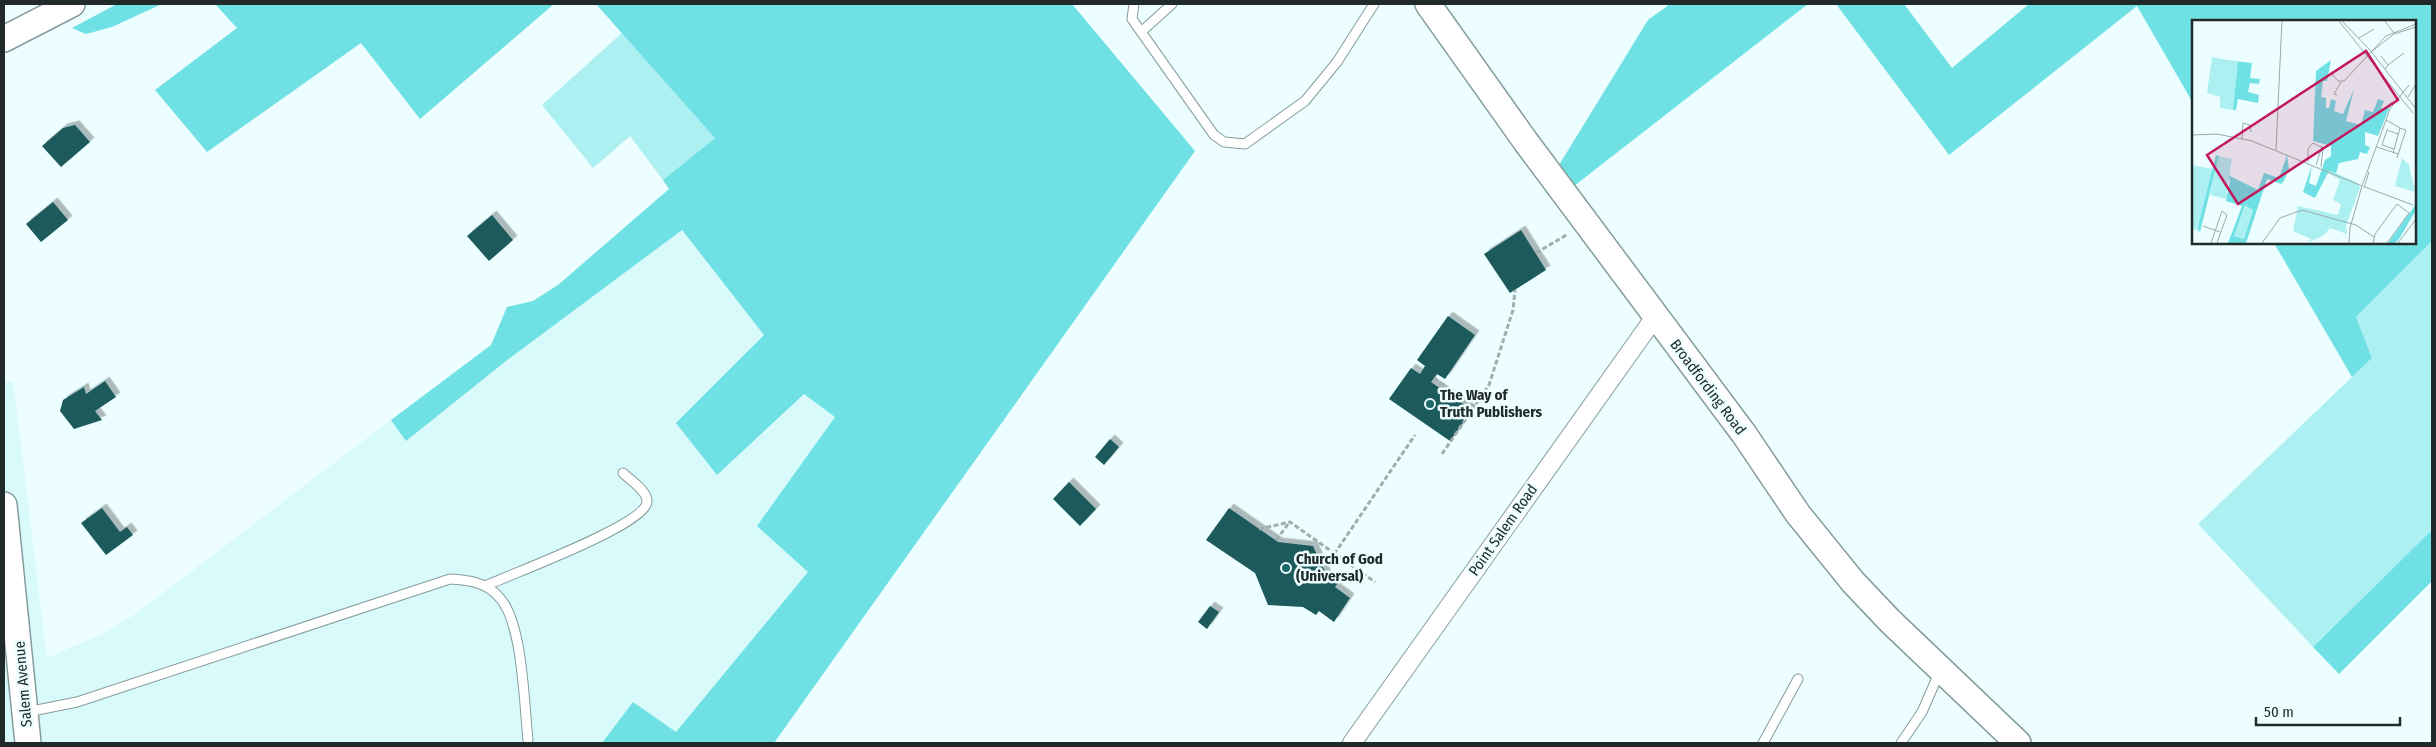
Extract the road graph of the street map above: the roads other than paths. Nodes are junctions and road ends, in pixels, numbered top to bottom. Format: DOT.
graph roads {
  1 [pos="72,4"];
  2 [pos="1134,4"];
  3 [pos="1172,4"];
  4 [pos="1374,4"];
  5 [pos="1428,4"];
  6 [pos="1140,32"];
  7 [pos="4,39"];
  8 [pos="1655,317"];
  9 [pos="623,473"];
  10 [pos="4,504"];
  11 [pos="485,586"];
  12 [pos="1940,670"];
  13 [pos="1798,679"];
  14 [pos="11,714"];
  15 [pos="528,740"];
  16 [pos="28,743"];
  17 [pos="1352,743"];
  18 [pos="1763,743"];
  19 [pos="1901,743"];
  20 [pos="2018,743"];
  1 -- 7 [label="street"];
  2 -- 6 [label="lane"];
  3 -- 6 [label="lane"];
  4 -- 6 [label="lane"];
  5 -- 8 [label="street, Broadfording Road"];
  8 -- 12 [label="street, Broadfording Road"];
  8 -- 17 [label="street, Point Salem Road"];
  9 -- 11 [label="lane"];
  10 -- 14 [label="street, Salem Avenue"];
  11 -- 14 [label="lane"];
  11 -- 15 [label="lane"];
  12 -- 19 [label="lane"];
  12 -- 20 [label="street, Broadfording Road"];
  13 -- 18 [label="lane"];
  14 -- 16 [label="street, Salem Avenue"];
}
